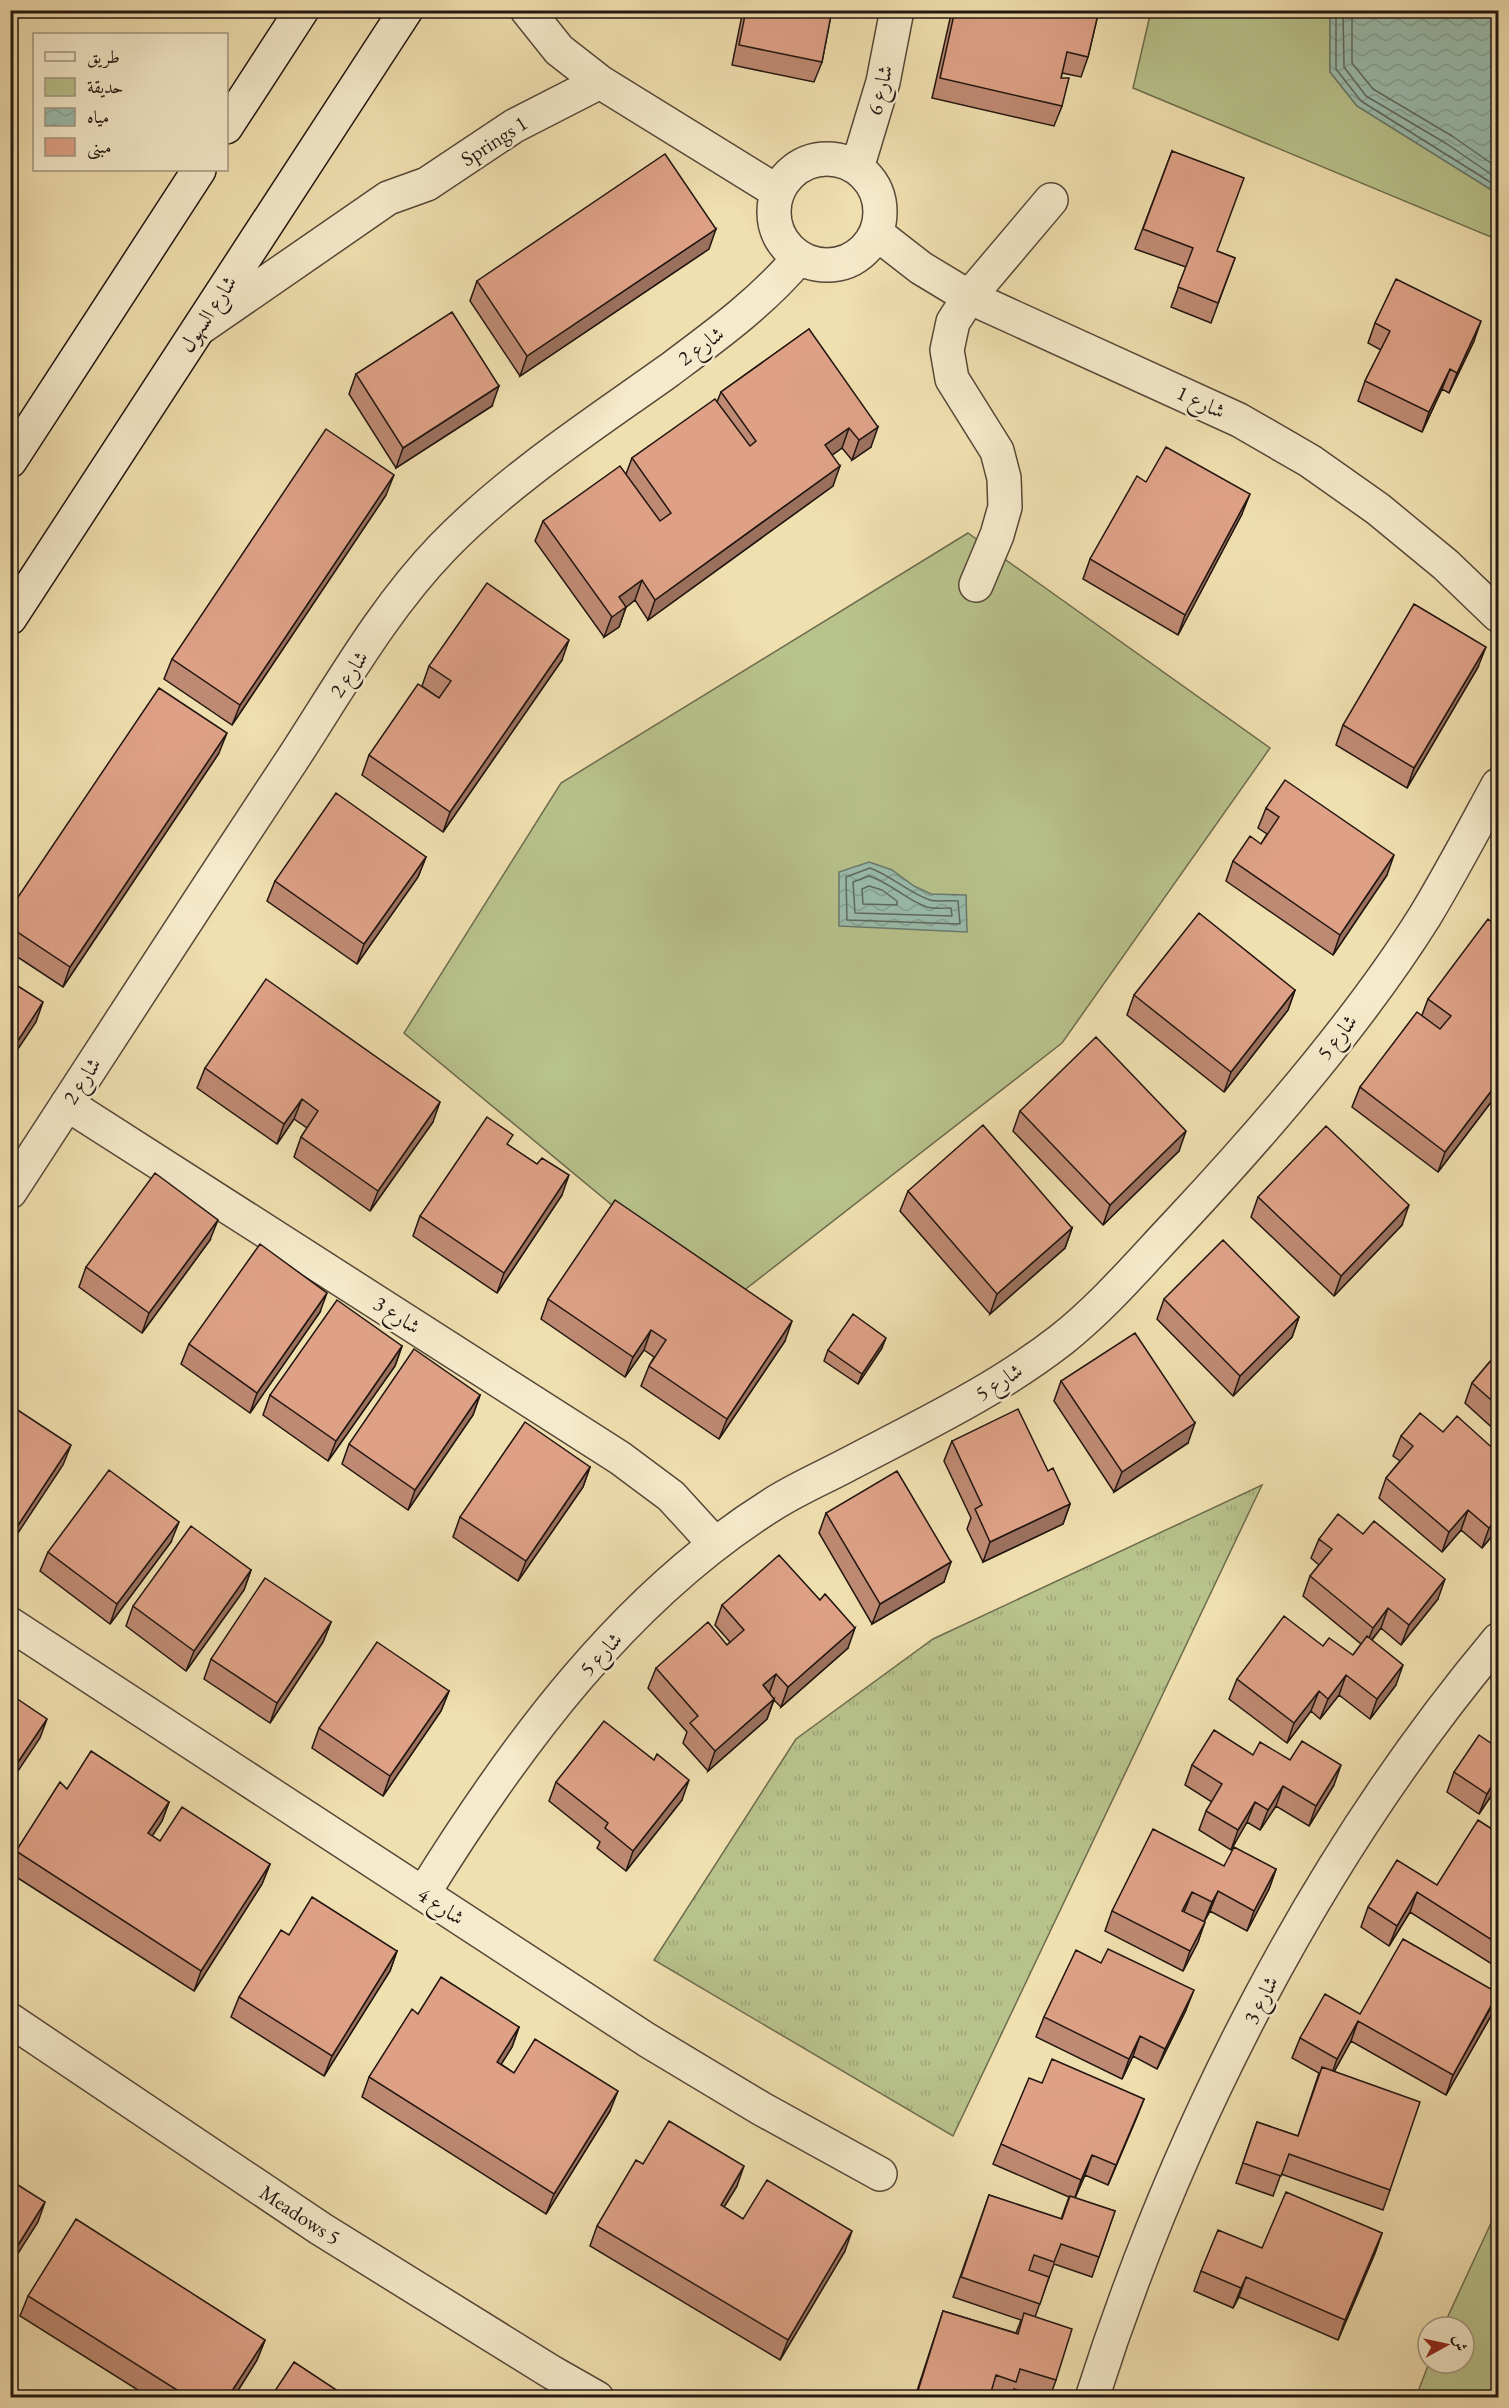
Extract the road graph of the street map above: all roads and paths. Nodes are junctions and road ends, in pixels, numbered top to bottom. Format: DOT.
graph roads {
  1 [pos="302,10"];
  2 [pos="406,10"];
  3 [pos="527,10"];
  4 [pos="897,10"];
  5 [pos="589,74"];
  6 [pos="228,124"];
  7 [pos="857,168"];
  8 [pos="198,171"];
  9 [pos="778,192"];
  10 [pos="1051,200"];
  11 [pos="876,233"];
  12 [pos="799,258"];
  13 [pos="969,297"];
  14 [pos="200,328"];
  15 [pos="10,461"];
  16 [pos="976,585"];
  17 [pos="1498,615"];
  18 [pos="10,618"];
  19 [pos="1498,785"];
  20 [pos="68,1104"];
  21 [pos="10,1192"];
  22 [pos="714,1543"];
  23 [pos="10,1624"];
  24 [pos="1498,1640"];
  25 [pos="423,1894"];
  26 [pos="10,2020"];
  27 [pos="880,2174"];
  28 [pos="597,2397"];
  29 [pos="1092,2397"];
  1 -- 6 [label="street"];
  2 -- 14 [label="street, شارع السهول"];
  3 -- 5 [label="street"];
  4 -- 7 [label="street, شارع 6"];
  5 -- 9 [label="street"];
  5 -- 14 [label="street, Springs 1"];
  7 -- 9 [label="street"];
  7 -- 11 [label="street"];
  8 -- 15 [label="street"];
  9 -- 12 [label="street"];
  10 -- 13 [label="street"];
  11 -- 12 [label="street"];
  11 -- 13 [label="street, شارع 1"];
  12 -- 20 [label="street, شارع 2"];
  13 -- 16 [label="street"];
  13 -- 17 [label="street, شارع 1"];
  14 -- 18 [label="street, شارع السهول"];
  19 -- 22 [label="street, شارع 5"];
  20 -- 21 [label="street, شارع 2"];
  20 -- 22 [label="street, شارع 3"];
  22 -- 25 [label="street, شارع 5"];
  23 -- 25 [label="street, شارع 4"];
  24 -- 29 [label="street, شارع 3"];
  25 -- 27 [label="street, شارع 4"];
  26 -- 28 [label="street, Meadows 5"];
}
